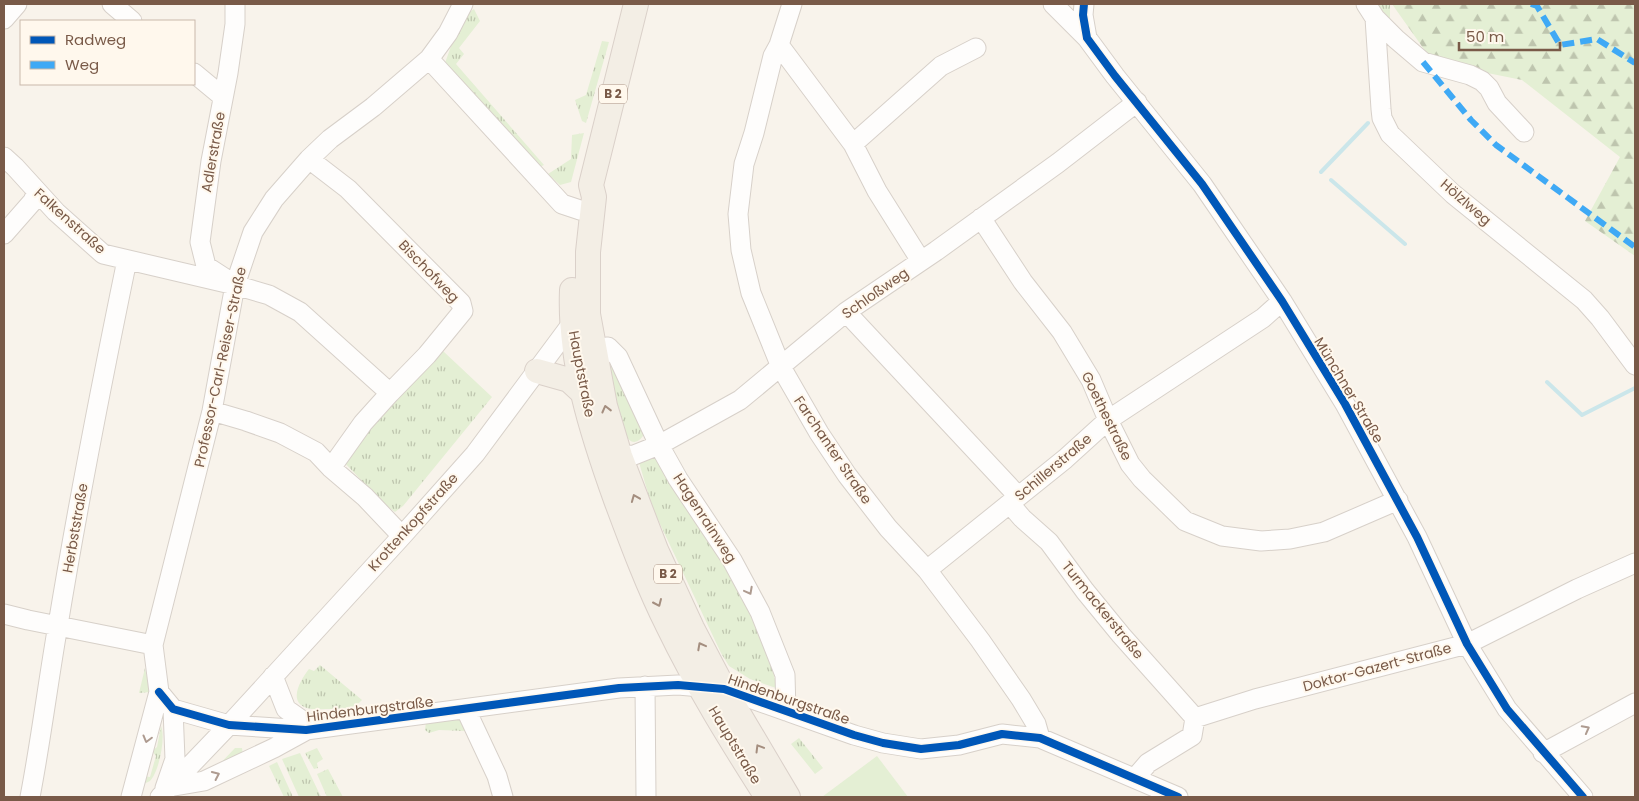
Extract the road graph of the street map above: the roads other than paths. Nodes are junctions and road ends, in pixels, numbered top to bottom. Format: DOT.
graph roads {
  1 [pos="17,4"];
  2 [pos="112,4"];
  3 [pos="235,4"];
  4 [pos="636,4"];
  5 [pos="792,4"];
  6 [pos="1053,4"];
  7 [pos="1084,4"];
  8 [pos="460,5"];
  9 [pos="1371,11"];
  10 [pos="4,18"];
  11 [pos="131,20"];
  12 [pos="1087,38"];
  13 [pos="779,44"];
  14 [pos="976,48"];
  15 [pos="429,59"];
  16 [pos="195,74"];
  17 [pos="223,97"];
  18 [pos="1137,102"];
  19 [pos="1524,132"];
  20 [pos="853,144"];
  21 [pos="4,157"];
  22 [pos="309,160"];
  23 [pos="591,185"];
  24 [pos="37,191"];
  25 [pos="580,210"];
  26 [pos="981,218"];
  27 [pos="4,234"];
  28 [pos="127,260"];
  29 [pos="921,261"];
  30 [pos="236,285"];
  31 [pos="1282,301"];
  32 [pos="846,312"];
  33 [pos="580,318"];
  34 [pos="594,349"];
  35 [pos="1635,365"];
  36 [pos="781,367"];
  37 [pos="537,371"];
  38 [pos="390,393"];
  39 [pos="583,393"];
  40 [pos="212,411"];
  41 [pos="1108,420"];
  42 [pos="659,445"];
  43 [pos="611,459"];
  44 [pos="331,468"];
  45 [pos="1014,500"];
  46 [pos="1398,500"];
  47 [pos="402,536"];
  48 [pos="647,554"];
  49 [pos="1635,563"];
  50 [pos="927,570"];
  51 [pos="4,614"];
  52 [pos="58,626"];
  53 [pos="1467,644"];
  54 [pos="153,646"];
  55 [pos="273,676"];
  56 [pos="645,686"];
  57 [pos="700,686"];
  58 [pos="724,689"];
  59 [pos="159,692"];
  60 [pos="1635,704"];
  61 [pos="173,709"];
  62 [pos="466,710"];
  63 [pos="786,711"];
  64 [pos="1195,718"];
  65 [pos="229,725"];
  66 [pos="313,729"];
  67 [pos="1040,738"];
  68 [pos="1544,753"];
  69 [pos="1135,778"];
  70 [pos="164,793"];
  71 [pos="1168,796"];
  72 [pos="30,797"];
  73 [pos="131,797"];
  74 [pos="503,797"];
  75 [pos="646,797"];
  76 [pos="767,797"];
  77 [pos="788,797"];
  78 [pos="1583,797"];
  1 -- 10 [label="street"];
  2 -- 11 [label="street"];
  3 -- 17 [label="street, Adlerstraße"];
  4 -- 23 [label="main road, Hauptstraße / B 2"];
  5 -- 13 [label="street, Farchanter Straße"];
  6 -- 12 [label="street"];
  7 -- 12 [label="street, Münchner Straße"];
  8 -- 15 [label="street, Professor-Carl-Reiser-Straße"];
  9 -- 19 [label="street"];
  9 -- 35 [label="street, Hölzlweg"];
  12 -- 18 [label="street, Münchner Straße"];
  13 -- 20 [label="street"];
  13 -- 36 [label="street, Farchanter Straße"];
  14 -- 20 [label="street"];
  15 -- 22 [label="street, Professor-Carl-Reiser-Straße"];
  15 -- 25 [label="street"];
  16 -- 17 [label="street"];
  17 -- 30 [label="street, Adlerstraße"];
  18 -- 26 [label="street, Schloßweg"];
  18 -- 31 [label="street, Münchner Straße"];
  20 -- 29 [label="street"];
  21 -- 24 [label="street, Falkenstraße"];
  22 -- 30 [label="street, Professor-Carl-Reiser-Straße"];
  22 -- 38 [label="street, Bischofweg"];
  23 -- 25 [label="main road, Hauptstraße / B 2"];
  23 -- 33 [label="main road, Hauptstraße / B 2"];
  24 -- 27 [label="street"];
  24 -- 28 [label="street, Falkenstraße"];
  25 -- 33 [label="main road, Hauptstraße / B 2"];
  26 -- 29 [label="street, Schloßweg"];
  26 -- 41 [label="street, Goethestraße"];
  28 -- 30 [label="street, Falkenstraße"];
  28 -- 52 [label="street, Herbststraße"];
  29 -- 32 [label="street, Schloßweg"];
  30 -- 38 [label="street"];
  30 -- 40 [label="street, Professor-Carl-Reiser-Straße"];
  31 -- 41 [label="street, Schillerstraße"];
  31 -- 46 [label="street, Münchner Straße"];
  32 -- 36 [label="street, Schloßweg"];
  32 -- 45 [label="street, Turmackerstraße"];
  33 -- 34 [label="main road, Hauptstraße / B 2"];
  33 -- 37 [label="street, Krottenkopfstraße"];
  33 -- 39 [label="main road, Hauptstraße / B 2"];
  34 -- 42 [label="street, Hagenrainweg"];
  43 -- 34 [label="main road, Hauptstraße / B 2, one-way"];
  36 -- 42 [label="street, Schloßweg"];
  36 -- 50 [label="street, Farchanter Straße"];
  37 -- 39 [label="main road"];
  37 -- 47 [label="street, Krottenkopfstraße"];
  38 -- 44 [label="street, Bischofweg"];
  39 -- 43 [label="main road, Hauptstraße / B 2"];
  40 -- 44 [label="street"];
  40 -- 54 [label="street, Professor-Carl-Reiser-Straße"];
  41 -- 45 [label="street, Schillerstraße"];
  41 -- 46 [label="street, Goethestraße"];
  42 -- 43 [label="street, Schloßweg"];
  42 -- 63 [label="street, Hagenrainweg, one-way"];
  43 -- 48 [label="main road, Hauptstraße / B 2"];
  44 -- 47 [label="street"];
  45 -- 50 [label="street, Schillerstraße"];
  45 -- 64 [label="street, Turmackerstraße"];
  46 -- 53 [label="street, Münchner Straße"];
  47 -- 55 [label="street, Krottenkopfstraße"];
  48 -- 57 [label="main road, Hauptstraße / B 2, one-way"];
  58 -- 48 [label="main road, Hauptstraße / B 2, one-way"];
  49 -- 53 [label="street, Doktor-Gazert-Straße"];
  50 -- 67 [label="street, Farchanter Straße"];
  51 -- 52 [label="street"];
  52 -- 54 [label="street"];
  52 -- 72 [label="street, Herbststraße"];
  53 -- 64 [label="street, Doktor-Gazert-Straße"];
  53 -- 68 [label="street, Münchner Straße"];
  54 -- 59 [label="street, Professor-Carl-Reiser-Straße"];
  55 -- 65 [label="street, Krottenkopfstraße"];
  55 -- 66 [label="street, Hindenburgstraße"];
  56 -- 57 [label="street, Hindenburgstraße"];
  56 -- 62 [label="street, Hindenburgstraße"];
  56 -- 75 [label="street"];
  57 -- 58 [label="street, Hindenburgstraße"];
  57 -- 76 [label="main road, Hauptstraße / B 2"];
  58 -- 63 [label="street, Hindenburgstraße"];
  77 -- 58 [label="main road, Hauptstraße / B 2, one-way"];
  59 -- 61 [label="street"];
  59 -- 73 [label="street, Professor-Carl-Reiser-Straße, one-way"];
  68 -- 60 [label="street, one-way"];
  61 -- 65 [label="street"];
  61 -- 70 [label="street"];
  62 -- 66 [label="street, Hindenburgstraße"];
  62 -- 74 [label="street"];
  63 -- 67 [label="street, Hindenburgstraße"];
  64 -- 69 [label="street"];
  65 -- 66 [label="street, Hindenburgstraße"];
  65 -- 70 [label="street"];
  70 -- 66 [label="street, Hindenburgstraße, one-way"];
  67 -- 69 [label="street, Hindenburgstraße"];
  68 -- 78 [label="street, Münchner Straße"];
  69 -- 71 [label="street, Hindenburgstraße"];
}
